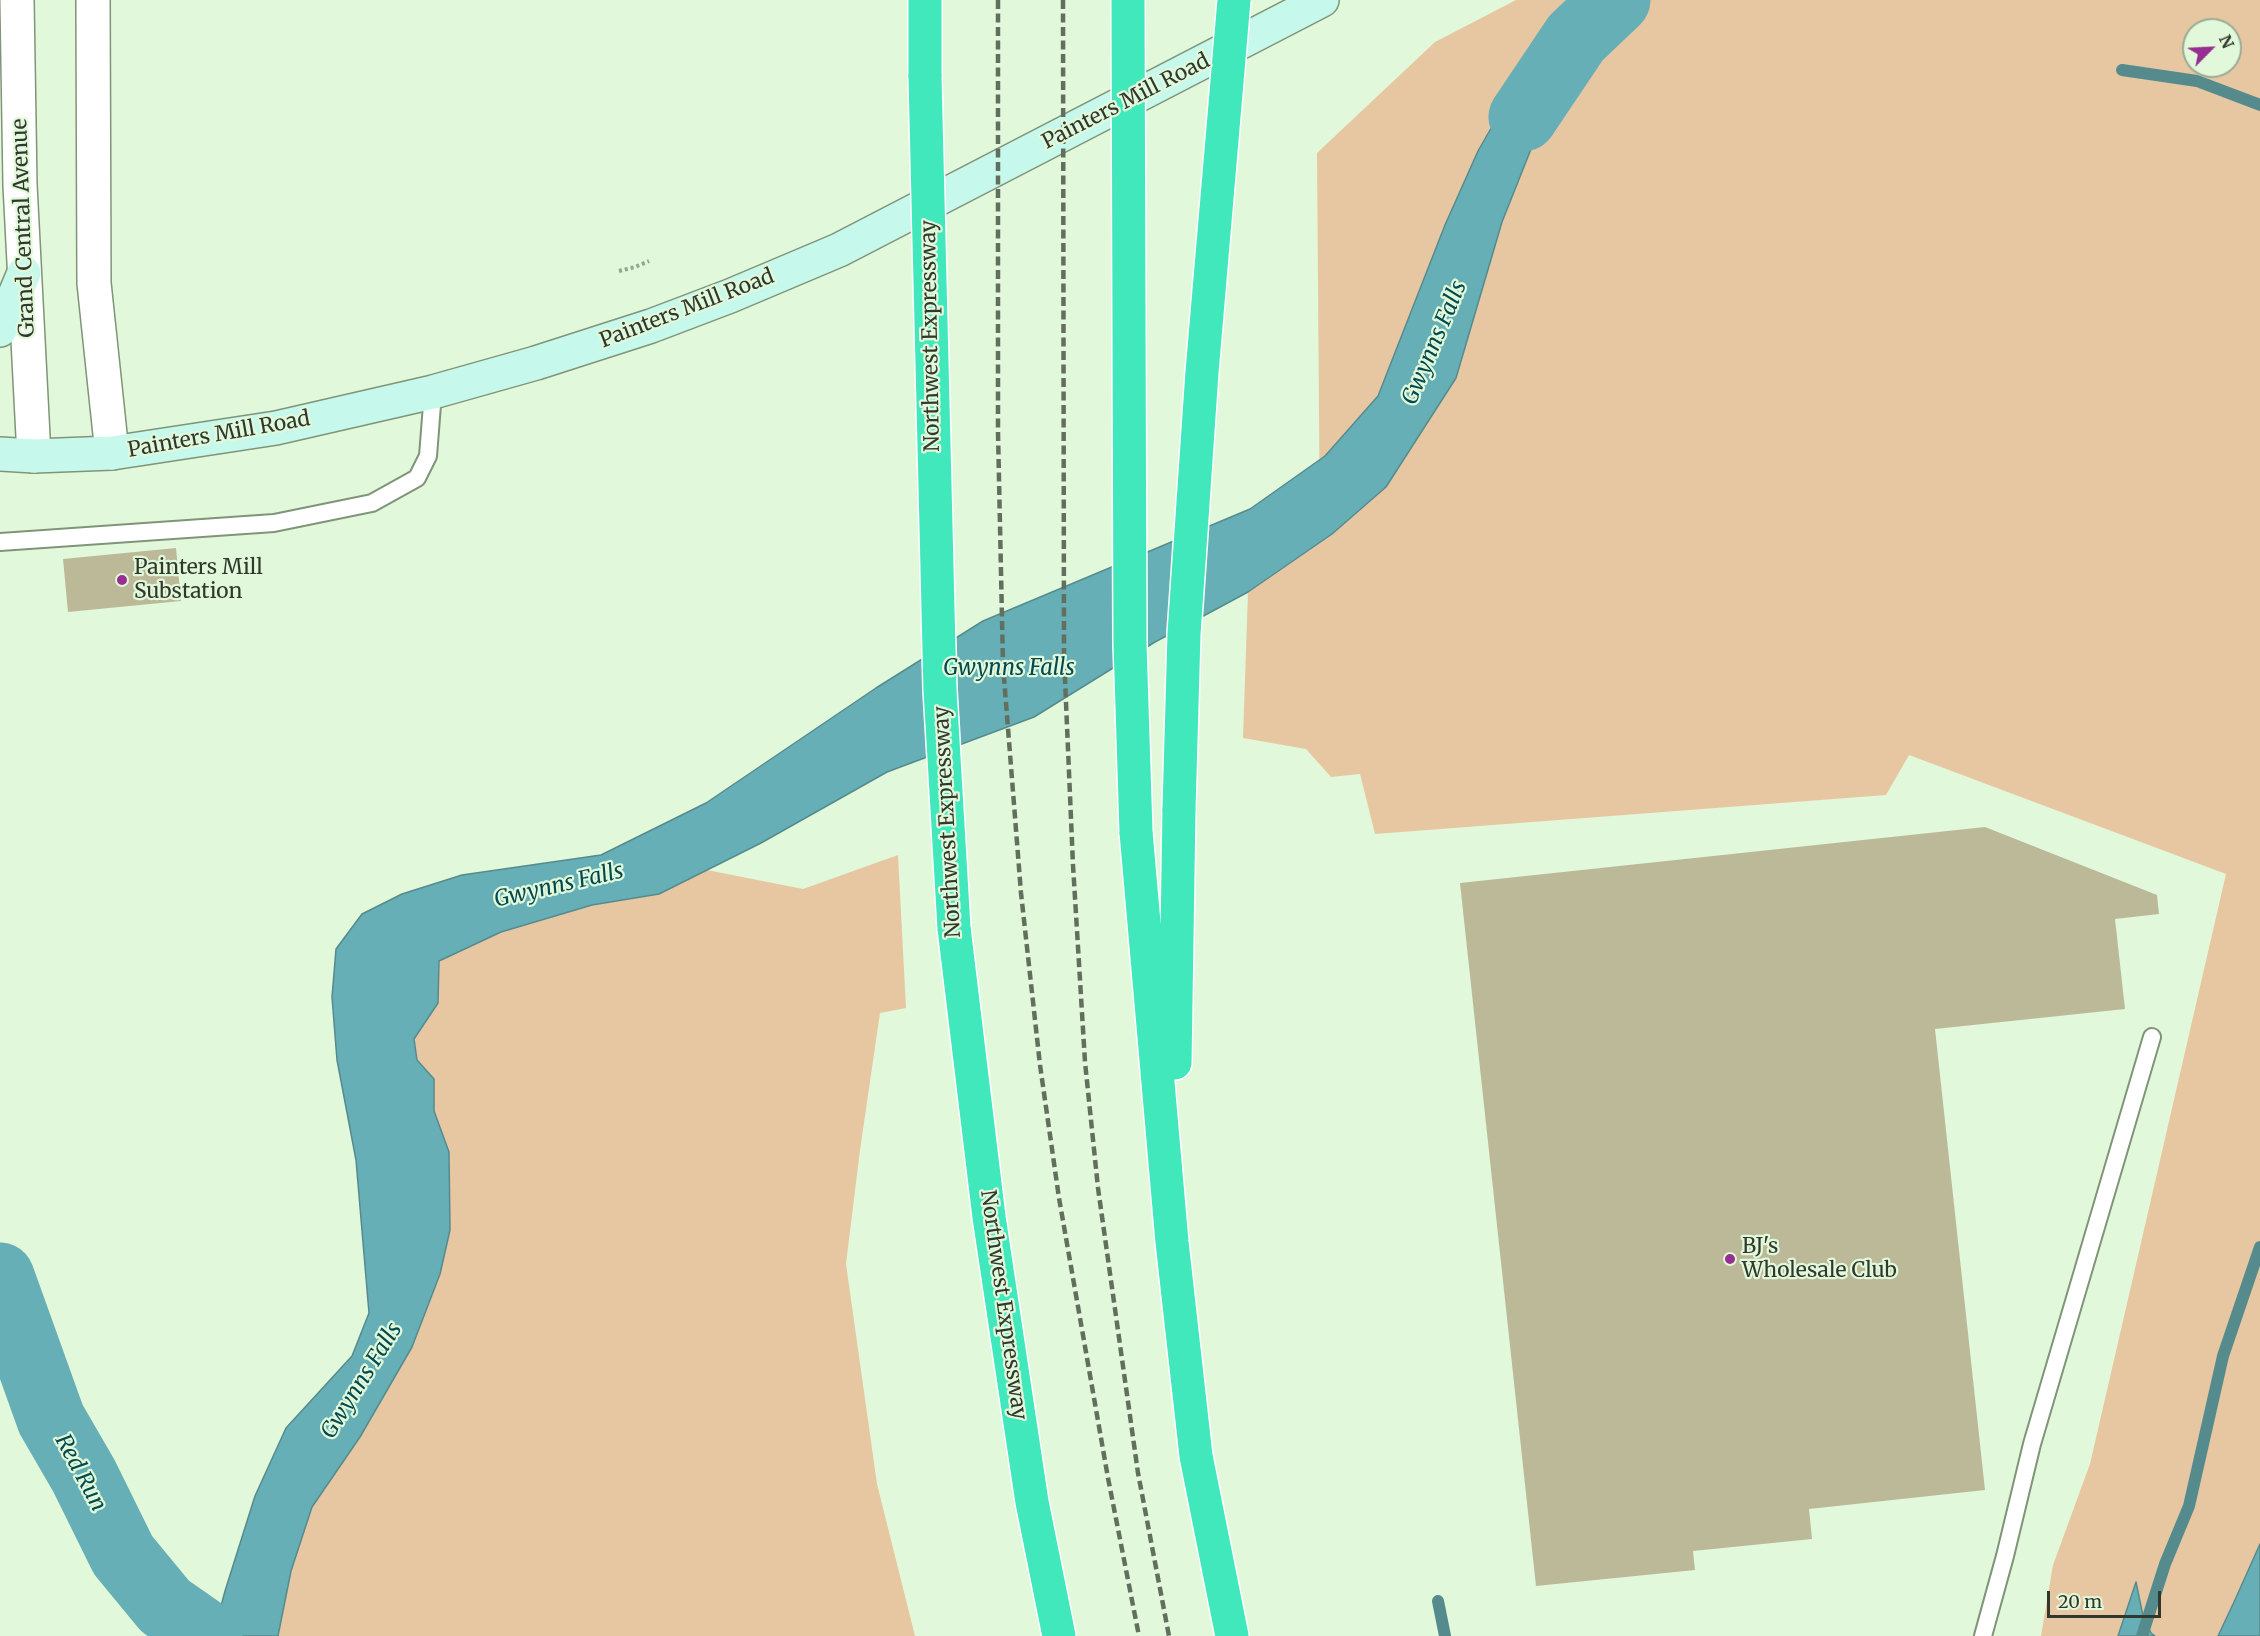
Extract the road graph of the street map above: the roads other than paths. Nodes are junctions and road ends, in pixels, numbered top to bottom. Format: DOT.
graph roads {
  1 [pos="16,0"];
  2 [pos="93,0"];
  3 [pos="925,0"];
  4 [pos="1128,0"];
  5 [pos="1234,0"];
  6 [pos="1322,0"];
  7 [pos="24,273"];
  8 [pos="0,330"];
  9 [pos="433,392"];
  10 [pos="112,453"];
  11 [pos="0,454"];
  12 [pos="34,456"];
  13 [pos="0,542"];
  14 [pos="2152,1037"];
  15 [pos="1172,1242"];
  16 [pos="1059,1636"];
  17 [pos="1232,1636"];
  18 [pos="1983,1636"];
  1 -- 7 [label="street, Grand Central Avenue"];
  2 -- 10 [label="street"];
  3 -- 16 [label="highway, Northwest Expressway, bridge"];
  4 -- 15 [label="highway, bridge"];
  5 -- 15 [label="highway, bridge"];
  6 -- 9 [label="main road, Painters Mill Road"];
  7 -- 8 [label="main road"];
  7 -- 12 [label="street, Grand Central Avenue"];
  9 -- 10 [label="main road, Painters Mill Road"];
  9 -- 13 [label="lane"];
  10 -- 12 [label="main road, Painters Mill Road"];
  11 -- 12 [label="main road, Painters Mill Road"];
  14 -- 18 [label="lane"];
  15 -- 17 [label="highway"];
}
